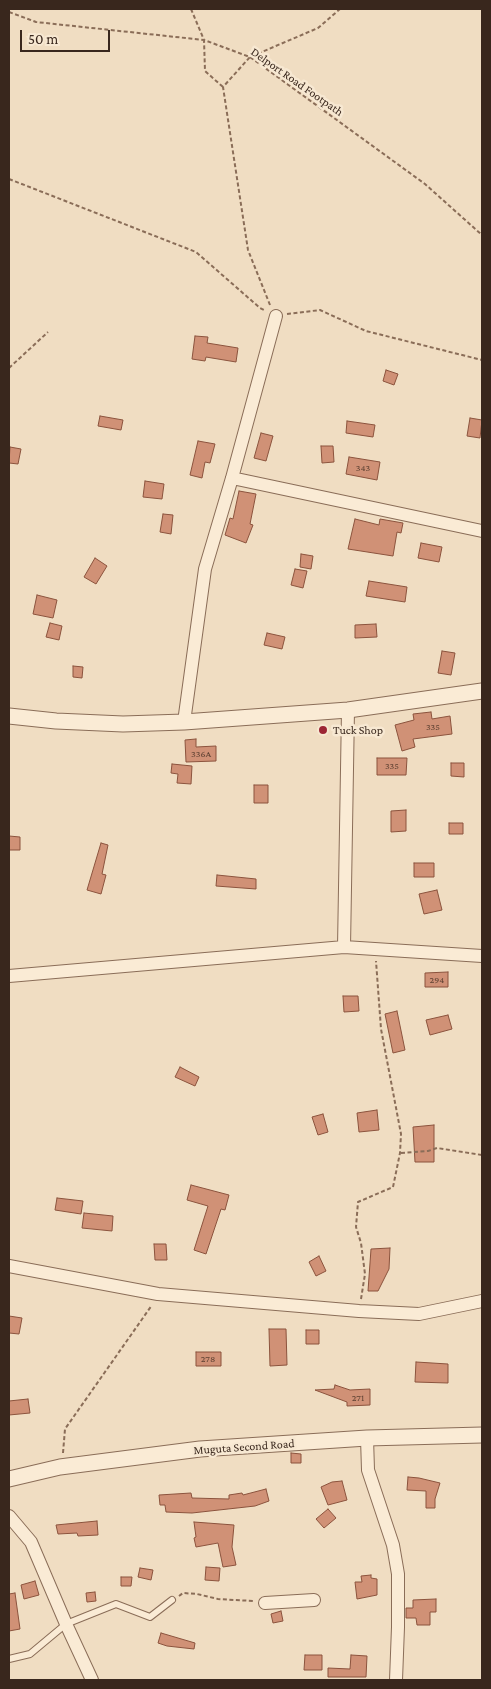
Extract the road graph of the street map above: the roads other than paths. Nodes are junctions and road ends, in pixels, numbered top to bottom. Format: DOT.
graph roads {
  1 [pos="276,316"];
  2 [pos="232,478"];
  3 [pos="482,531"];
  4 [pos="482,691"];
  5 [pos="348,710"];
  6 [pos="9,716"];
  7 [pos="184,722"];
  8 [pos="344,947"];
  9 [pos="482,956"];
  10 [pos="9,976"];
  11 [pos="9,1266"];
  12 [pos="482,1301"];
  13 [pos="482,1435"];
  14 [pos="367,1438"];
  15 [pos="9,1479"];
  16 [pos="9,1516"];
  17 [pos="172,1600"];
  18 [pos="314,1600"];
  19 [pos="265,1603"];
  20 [pos="66,1624"];
  21 [pos="9,1659"];
  22 [pos="92,1680"];
  23 [pos="396,1680"];
  1 -- 2 [label="street"];
  2 -- 3 [label="street"];
  2 -- 7 [label="street"];
  4 -- 5 [label="street"];
  5 -- 7 [label="street"];
  5 -- 8 [label="street"];
  6 -- 7 [label="street"];
  8 -- 9 [label="street"];
  8 -- 10 [label="street"];
  11 -- 12 [label="street"];
  13 -- 14 [label="street, Muguta Second Road"];
  14 -- 15 [label="street, Muguta Second Road"];
  14 -- 23 [label="street"];
  16 -- 20 [label="street"];
  17 -- 20 [label="lane"];
  18 -- 19 [label="street"];
  20 -- 21 [label="lane"];
  20 -- 22 [label="street"];
}
